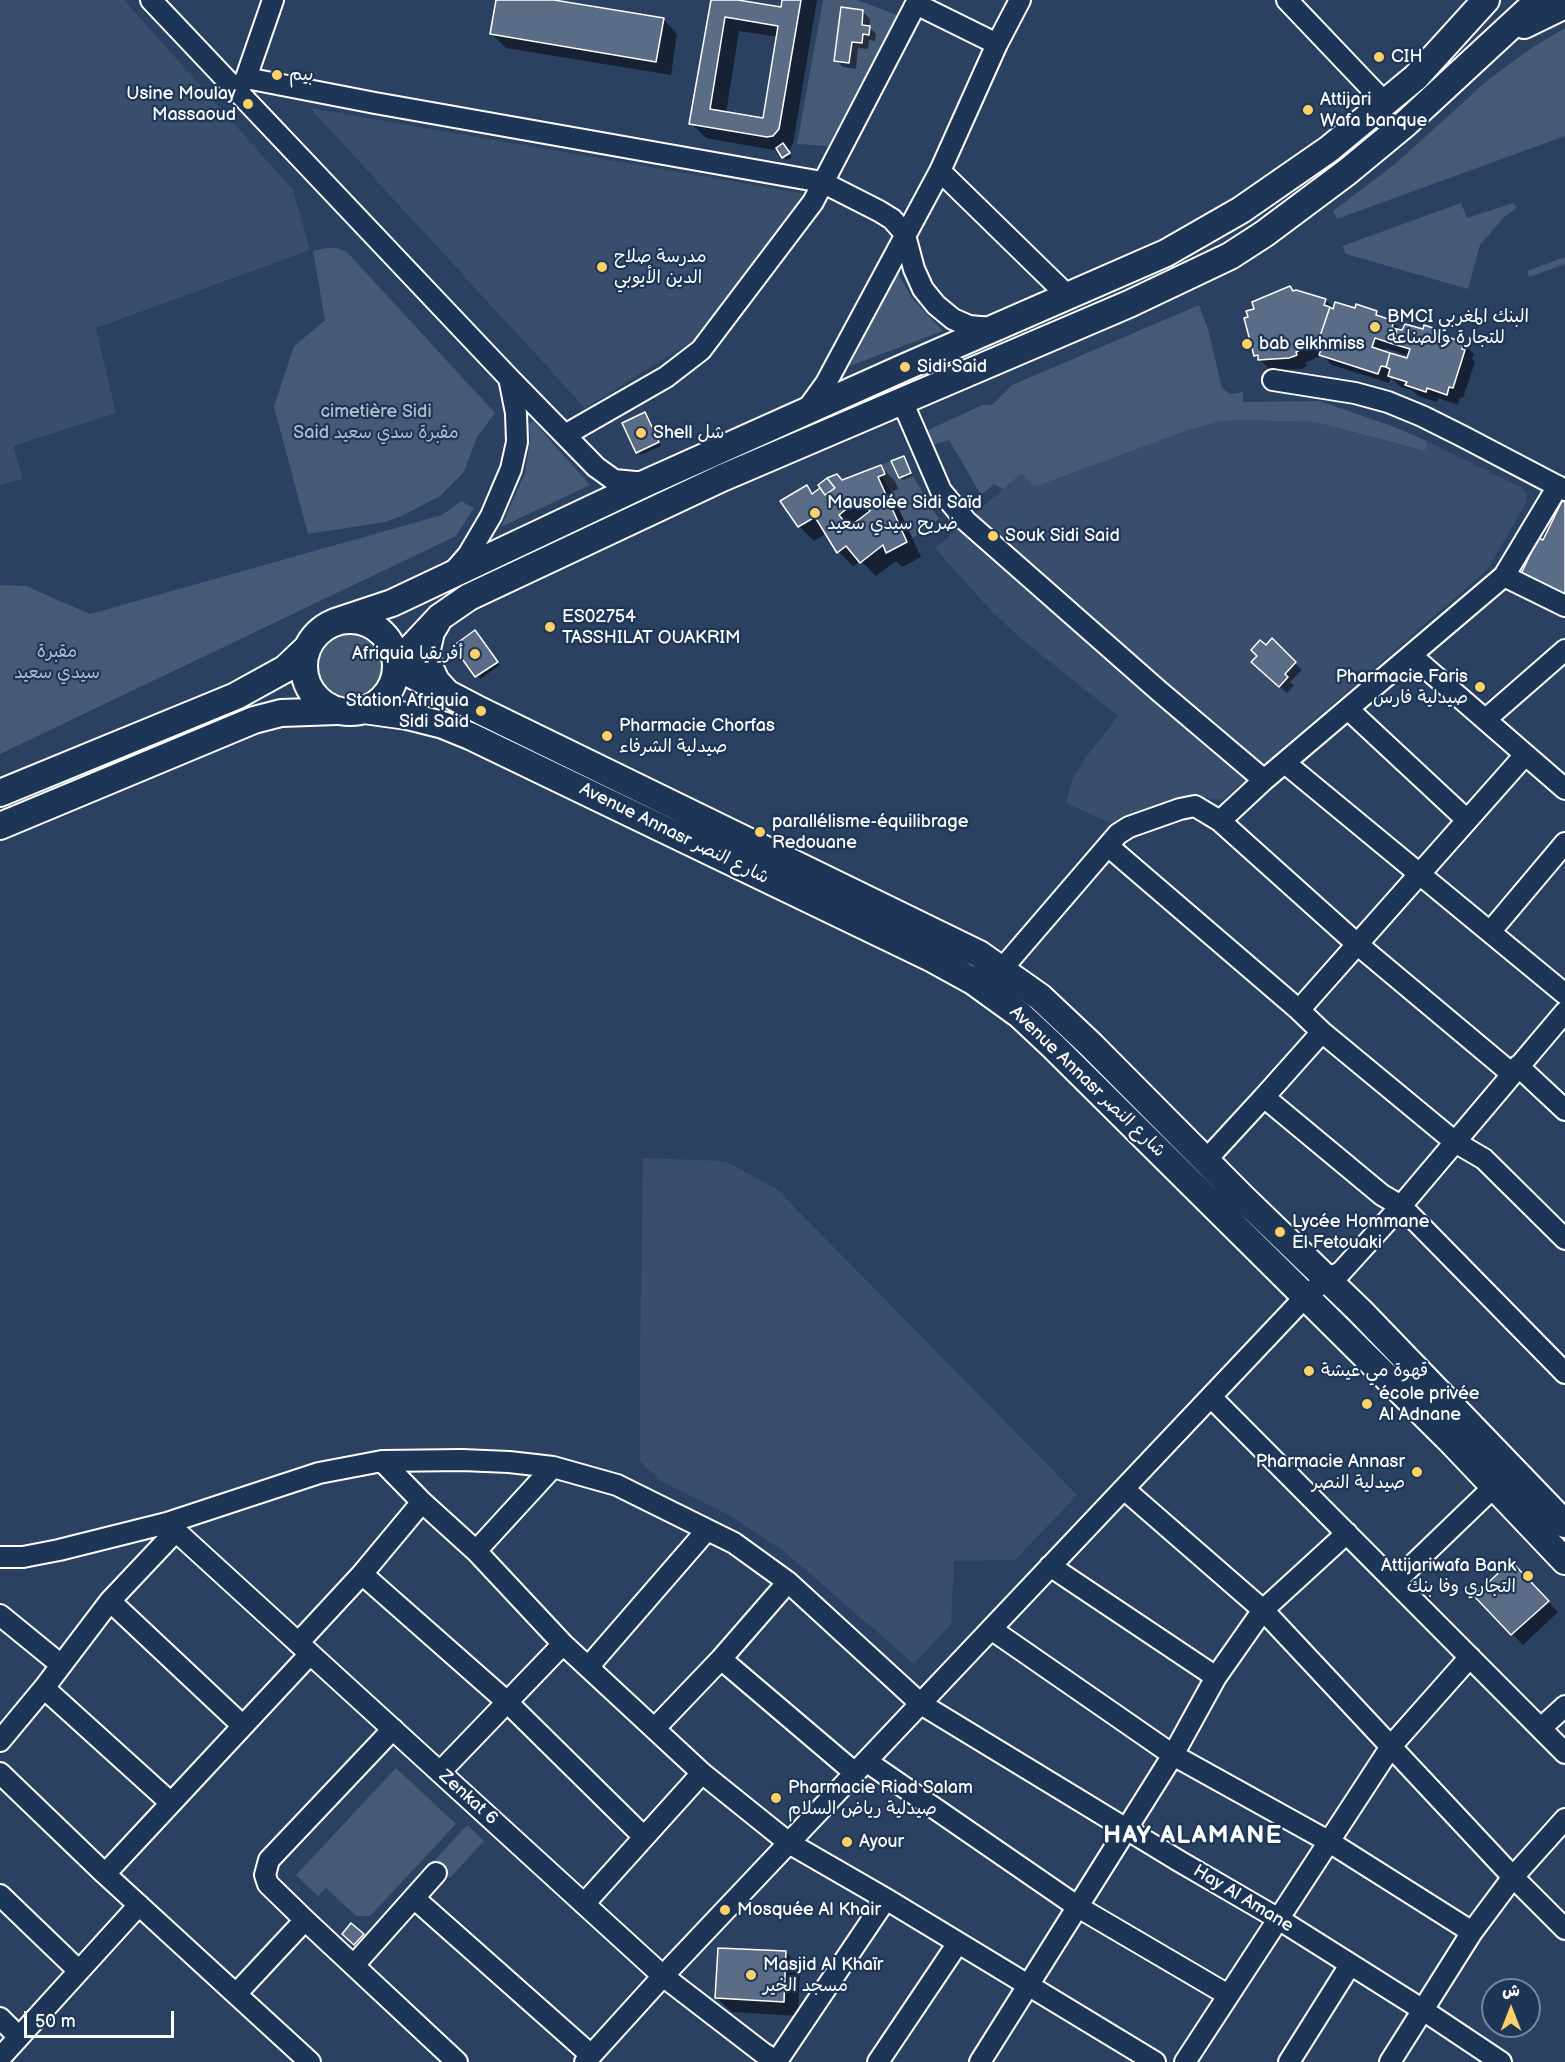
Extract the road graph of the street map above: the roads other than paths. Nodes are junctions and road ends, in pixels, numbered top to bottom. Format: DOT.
graph roads {
  1 [pos="151,0"];
  2 [pos="273,0"];
  3 [pos="1020,0"];
  4 [pos="1287,0"];
  5 [pos="1486,0"];
  6 [pos="1539,0"];
  7 [pos="917,2"];
  8 [pos="1565,5"];
  9 [pos="1499,37"];
  10 [pos="997,44"];
  11 [pos="242,84"];
  12 [pos="1386,104"];
  13 [pos="940,171"];
  14 [pos="822,182"];
  15 [pos="905,235"];
  16 [pos="1068,296"];
  17 [pos="995,328"];
  18 [pos="509,378"];
  19 [pos="1274,380"];
  20 [pos="902,401"];
  21 [pos="804,413"];
  22 [pos="565,435"];
  23 [pos="646,483"];
  24 [pos="1562,488"];
  25 [pos="450,576"];
  26 [pos="1504,576"];
  27 [pos="1565,606"];
  28 [pos="440,617"];
  29 [pos="336,621"];
  30 [pos="306,649"];
  31 [pos="1565,650"];
  32 [pos="1412,656"];
  33 [pos="397,665"];
  34 [pos="448,694"];
  35 [pos="364,710"];
  36 [pos="1349,710"];
  37 [pos="337,711"];
  38 [pos="1486,719"];
  39 [pos="1525,755"];
  40 [pos="1285,763"];
  41 [pos="1264,780"];
  42 [pos="1565,789"];
  43 [pos="0,793"];
  44 [pos="1467,820"];
  45 [pos="1220,822"];
  46 [pos="0,826"];
  47 [pos="1565,843"];
  48 [pos="1108,846"];
  49 [pos="1419,874"];
  50 [pos="1490,932"];
  51 [pos="1358,944"];
  52 [pos="1001,970"];
  53 [pos="1565,994"];
  54 [pos="1299,1010"];
  55 [pos="1565,1012"];
  56 [pos="1322,1032"];
  57 [pos="1515,1069"];
  58 [pos="1264,1097"];
  59 [pos="1565,1110"];
  60 [pos="1455,1142"];
  61 [pos="1206,1160"];
  62 [pos="1401,1206"];
  63 [pos="1565,1239"];
  64 [pos="1327,1279"];
  65 [pos="1306,1296"];
  66 [pos="1565,1372"];
  67 [pos="1428,1382"];
  68 [pos="1210,1397"];
  69 [pos="1408,1399"];
  70 [pos="382,1461"];
  71 [pos="553,1467"];
  72 [pos="1503,1478"];
  73 [pos="1124,1489"];
  74 [pos="422,1502"];
  75 [pos="1565,1524"];
  76 [pos="172,1527"];
  77 [pos="707,1530"];
  78 [pos="1347,1533"];
  79 [pos="476,1551"];
  80 [pos="0,1557"];
  81 [pos="1565,1561"];
  82 [pos="1050,1566"];
  83 [pos="362,1574"];
  84 [pos="788,1582"];
  85 [pos="1395,1582"];
  86 [pos="110,1601"];
  87 [pos="1263,1610"];
  88 [pos="0,1615"];
  89 [pos="991,1629"];
  90 [pos="563,1644"];
  91 [pos="304,1648"];
  92 [pos="1470,1657"];
  93 [pos="721,1659"];
  94 [pos="60,1664"];
  95 [pos="589,1666"];
  96 [pos="1216,1677"];
  97 [pos="44,1688"];
  98 [pos="506,1701"];
  99 [pos="921,1704"];
  100 [pos="1565,1706"];
  101 [pos="243,1726"];
  102 [pos="655,1728"];
  103 [pos="1540,1728"];
  104 [pos="393,1729"];
  105 [pos="0,1741"];
  106 [pos="1392,1745"];
  107 [pos="1565,1753"];
  108 [pos="1173,1755"];
  109 [pos="860,1767"];
  110 [pos="440,1772"];
  111 [pos="0,1773"];
  112 [pos="702,1773"];
  113 [pos="171,1803"];
  114 [pos="1565,1819"];
  115 [pos="1128,1828"];
  116 [pos="644,1837"];
  117 [pos="1328,1841"];
  118 [pos="789,1843"];
  119 [pos="436,1873"];
  120 [pos="105,1874"];
  121 [pos="1514,1877"];
  122 [pos="0,1895"];
  123 [pos="414,1898"];
  124 [pos="886,1899"];
  125 [pos="584,1904"];
  126 [pos="140,1905"];
  127 [pos="1078,1906"];
  128 [pos="1277,1918"];
  129 [pos="304,1920"];
  130 [pos="1565,1929"];
  131 [pos="1472,1932"];
  132 [pos="958,1943"];
  133 [pos="354,1965"];
  134 [pos="1350,1965"];
  135 [pos="79,1971"];
  136 [pos="663,1976"];
  137 [pos="1028,1986"];
  138 [pos="236,1994"];
  139 [pos="1228,1995"];
  140 [pos="1424,2010"];
  141 [pos="0,2018"];
  142 [pos="19,2037"];
  143 [pos="0,2058"];
  144 [pos="588,2058"];
  145 [pos="446,2059"];
  146 [pos="768,2060"];
  147 [pos="310,2062"];
  148 [pos="878,2062"];
  149 [pos="981,2062"];
  150 [pos="1155,2062"];
  151 [pos="1185,2062"];
  152 [pos="1289,2062"];
  153 [pos="1390,2062"];
  154 [pos="1501,2062"];
  1 -- 11 [label="street"];
  2 -- 11 [label="street"];
  3 -- 10 [label="street"];
  4 -- 12 [label="street"];
  5 -- 12 [label="main road"];
  6 -- 9 [label="main road"];
  7 -- 10 [label="street"];
  7 -- 14 [label="street"];
  8 -- 9 [label="main road"];
  9 -- 20 [label="main road"];
  10 -- 13 [label="street"];
  11 -- 14 [label="street"];
  11 -- 18 [label="street"];
  12 -- 16 [label="main road"];
  13 -- 15 [label="street"];
  13 -- 16 [label="street"];
  14 -- 15 [label="street"];
  14 -- 22 [label="street"];
  15 -- 17 [label="street"];
  15 -- 21 [label="street"];
  16 -- 17 [label="main road"];
  17 -- 21 [label="main road"];
  18 -- 22 [label="street"];
  18 -- 25 [label="street"];
  19 -- 24 [label="street"];
  20 -- 28 [label="main road"];
  20 -- 41 [label="street"];
  21 -- 23 [label="main road"];
  22 -- 23 [label="street"];
  23 -- 25 [label="main road"];
  24 -- 26 [label="street"];
  25 -- 29 [label="main road"];
  26 -- 27 [label="street"];
  26 -- 32 [label="street"];
  28 -- 33 [label="main road"];
  28 -- 34 [label="main road"];
  29 -- 30 [label="main road"];
  29 -- 33 [label="main road"];
  30 -- 37 [label="main road"];
  30 -- 43 [label="main road"];
  31 -- 38 [label="street"];
  32 -- 36 [label="street"];
  32 -- 38 [label="street"];
  33 -- 34 [label="main road, Avenue Annasr شارع النصر"];
  33 -- 35 [label="main road"];
  34 -- 52 [label="main road, Avenue Annasr شارع النصر"];
  35 -- 37 [label="main road"];
  35 -- 65 [label="main road, Avenue Annasr شارع النصر"];
  36 -- 40 [label="street"];
  36 -- 44 [label="street"];
  37 -- 46 [label="main road"];
  38 -- 39 [label="street"];
  39 -- 42 [label="street"];
  39 -- 44 [label="street"];
  40 -- 41 [label="street"];
  40 -- 49 [label="street"];
  41 -- 45 [label="street"];
  44 -- 49 [label="street"];
  45 -- 48 [label="street"];
  45 -- 51 [label="street"];
  47 -- 50 [label="street"];
  48 -- 52 [label="street"];
  48 -- 54 [label="street"];
  49 -- 50 [label="street"];
  49 -- 51 [label="street"];
  50 -- 53 [label="street"];
  51 -- 54 [label="street"];
  51 -- 57 [label="street"];
  52 -- 61 [label="main road, Avenue Annasr شارع النصر"];
  54 -- 56 [label="street"];
  55 -- 57 [label="street"];
  56 -- 58 [label="street"];
  56 -- 60 [label="street"];
  57 -- 59 [label="street"];
  57 -- 60 [label="street"];
  58 -- 61 [label="street"];
  58 -- 62 [label="street"];
  60 -- 62 [label="street"];
  60 -- 63 [label="street"];
  61 -- 64 [label="main road, Avenue Annasr شارع النصر"];
  62 -- 64 [label="street"];
  62 -- 66 [label="street"];
  64 -- 65 [label="street"];
  64 -- 67 [label="main road, Avenue Annasr شارع النصر"];
  65 -- 68 [label="street"];
  65 -- 69 [label="main road, Avenue Annasr شارع النصر"];
  67 -- 69 [label="street"];
  67 -- 72 [label="main road, Avenue Annasr شارع النصر"];
  68 -- 73 [label="street"];
  68 -- 78 [label="street"];
  69 -- 72 [label="main road, Avenue Annasr شارع النصر"];
  70 -- 71 [label="street, Hay Al Amane"];
  70 -- 74 [label="street"];
  70 -- 76 [label="street, Hay Al Amane"];
  71 -- 77 [label="street, Hay Al Amane"];
  71 -- 79 [label="street"];
  72 -- 75 [label="main road, Avenue Annasr شارع النصر"];
  72 -- 81 [label="main road, Avenue Annasr شارع النصر"];
  72 -- 85 [label="street"];
  73 -- 82 [label="street"];
  73 -- 87 [label="street"];
  74 -- 79 [label="street"];
  74 -- 83 [label="street"];
  76 -- 80 [label="street, Hay Al Amane"];
  76 -- 86 [label="street"];
  76 -- 91 [label="street, Zenkat 6"];
  77 -- 84 [label="street, Hay Al Amane"];
  77 -- 95 [label="street"];
  78 -- 85 [label="street"];
  78 -- 87 [label="street"];
  79 -- 90 [label="street"];
  82 -- 89 [label="street"];
  82 -- 96 [label="street"];
  83 -- 91 [label="street"];
  83 -- 98 [label="street"];
  84 -- 93 [label="street"];
  84 -- 99 [label="street, Hay Al Amane"];
  85 -- 92 [label="street"];
  86 -- 94 [label="street"];
  86 -- 101 [label="street"];
  87 -- 96 [label="street"];
  87 -- 106 [label="street"];
  88 -- 94 [label="street"];
  89 -- 99 [label="street"];
  89 -- 108 [label="street"];
  90 -- 95 [label="street"];
  90 -- 98 [label="street"];
  91 -- 101 [label="street"];
  91 -- 104 [label="street, Zenkat 6"];
  92 -- 103 [label="street"];
  92 -- 106 [label="street"];
  93 -- 102 [label="street"];
  93 -- 109 [label="street"];
  94 -- 97 [label="street"];
  95 -- 102 [label="street"];
  96 -- 108 [label="street"];
  97 -- 105 [label="street"];
  97 -- 113 [label="street"];
  98 -- 110 [label="street"];
  98 -- 116 [label="street"];
  99 -- 109 [label="street"];
  99 -- 115 [label="street, Hay Al Amane"];
  100 -- 103 [label="street"];
  101 -- 113 [label="street"];
  102 -- 112 [label="street"];
  103 -- 107 [label="street"];
  104 -- 110 [label="street, Zenkat 6"];
  104 -- 129 [label="street"];
  106 -- 117 [label="street"];
  106 -- 121 [label="street"];
  108 -- 115 [label="street"];
  108 -- 117 [label="street"];
  109 -- 118 [label="street"];
  109 -- 127 [label="street"];
  110 -- 125 [label="street, Zenkat 6"];
  111 -- 120 [label="street"];
  112 -- 116 [label="street"];
  112 -- 118 [label="street"];
  113 -- 120 [label="street"];
  114 -- 121 [label="street"];
  115 -- 127 [label="street"];
  115 -- 128 [label="street, Hay Al Amane"];
  116 -- 125 [label="street"];
  117 -- 128 [label="street"];
  117 -- 131 [label="street"];
  118 -- 124 [label="street"];
  118 -- 136 [label="street"];
  119 -- 123 [label="street"];
  120 -- 126 [label="street"];
  121 -- 130 [label="street"];
  121 -- 131 [label="street"];
  122 -- 135 [label="street"];
  123 -- 133 [label="street"];
  123 -- 144 [label="street"];
  124 -- 132 [label="street"];
  124 -- 146 [label="street"];
  125 -- 136 [label="street, Zenkat 6"];
  126 -- 135 [label="street"];
  126 -- 138 [label="street"];
  127 -- 137 [label="street"];
  127 -- 139 [label="street"];
  128 -- 134 [label="street, Hay Al Amane"];
  128 -- 139 [label="street"];
  129 -- 133 [label="street"];
  129 -- 138 [label="street"];
  131 -- 140 [label="street"];
  132 -- 137 [label="street"];
  132 -- 148 [label="street"];
  133 -- 145 [label="street"];
  134 -- 140 [label="street, Hay Al Amane"];
  134 -- 152 [label="street"];
  135 -- 142 [label="street"];
  136 -- 144 [label="street"];
  136 -- 146 [label="street, Zenkat 6"];
  137 -- 149 [label="street"];
  137 -- 150 [label="street"];
  138 -- 147 [label="street"];
  139 -- 151 [label="street"];
  140 -- 153 [label="street"];
  140 -- 154 [label="street, Hay Al Amane"];
  141 -- 142 [label="street"];
  142 -- 143 [label="street"];
}
